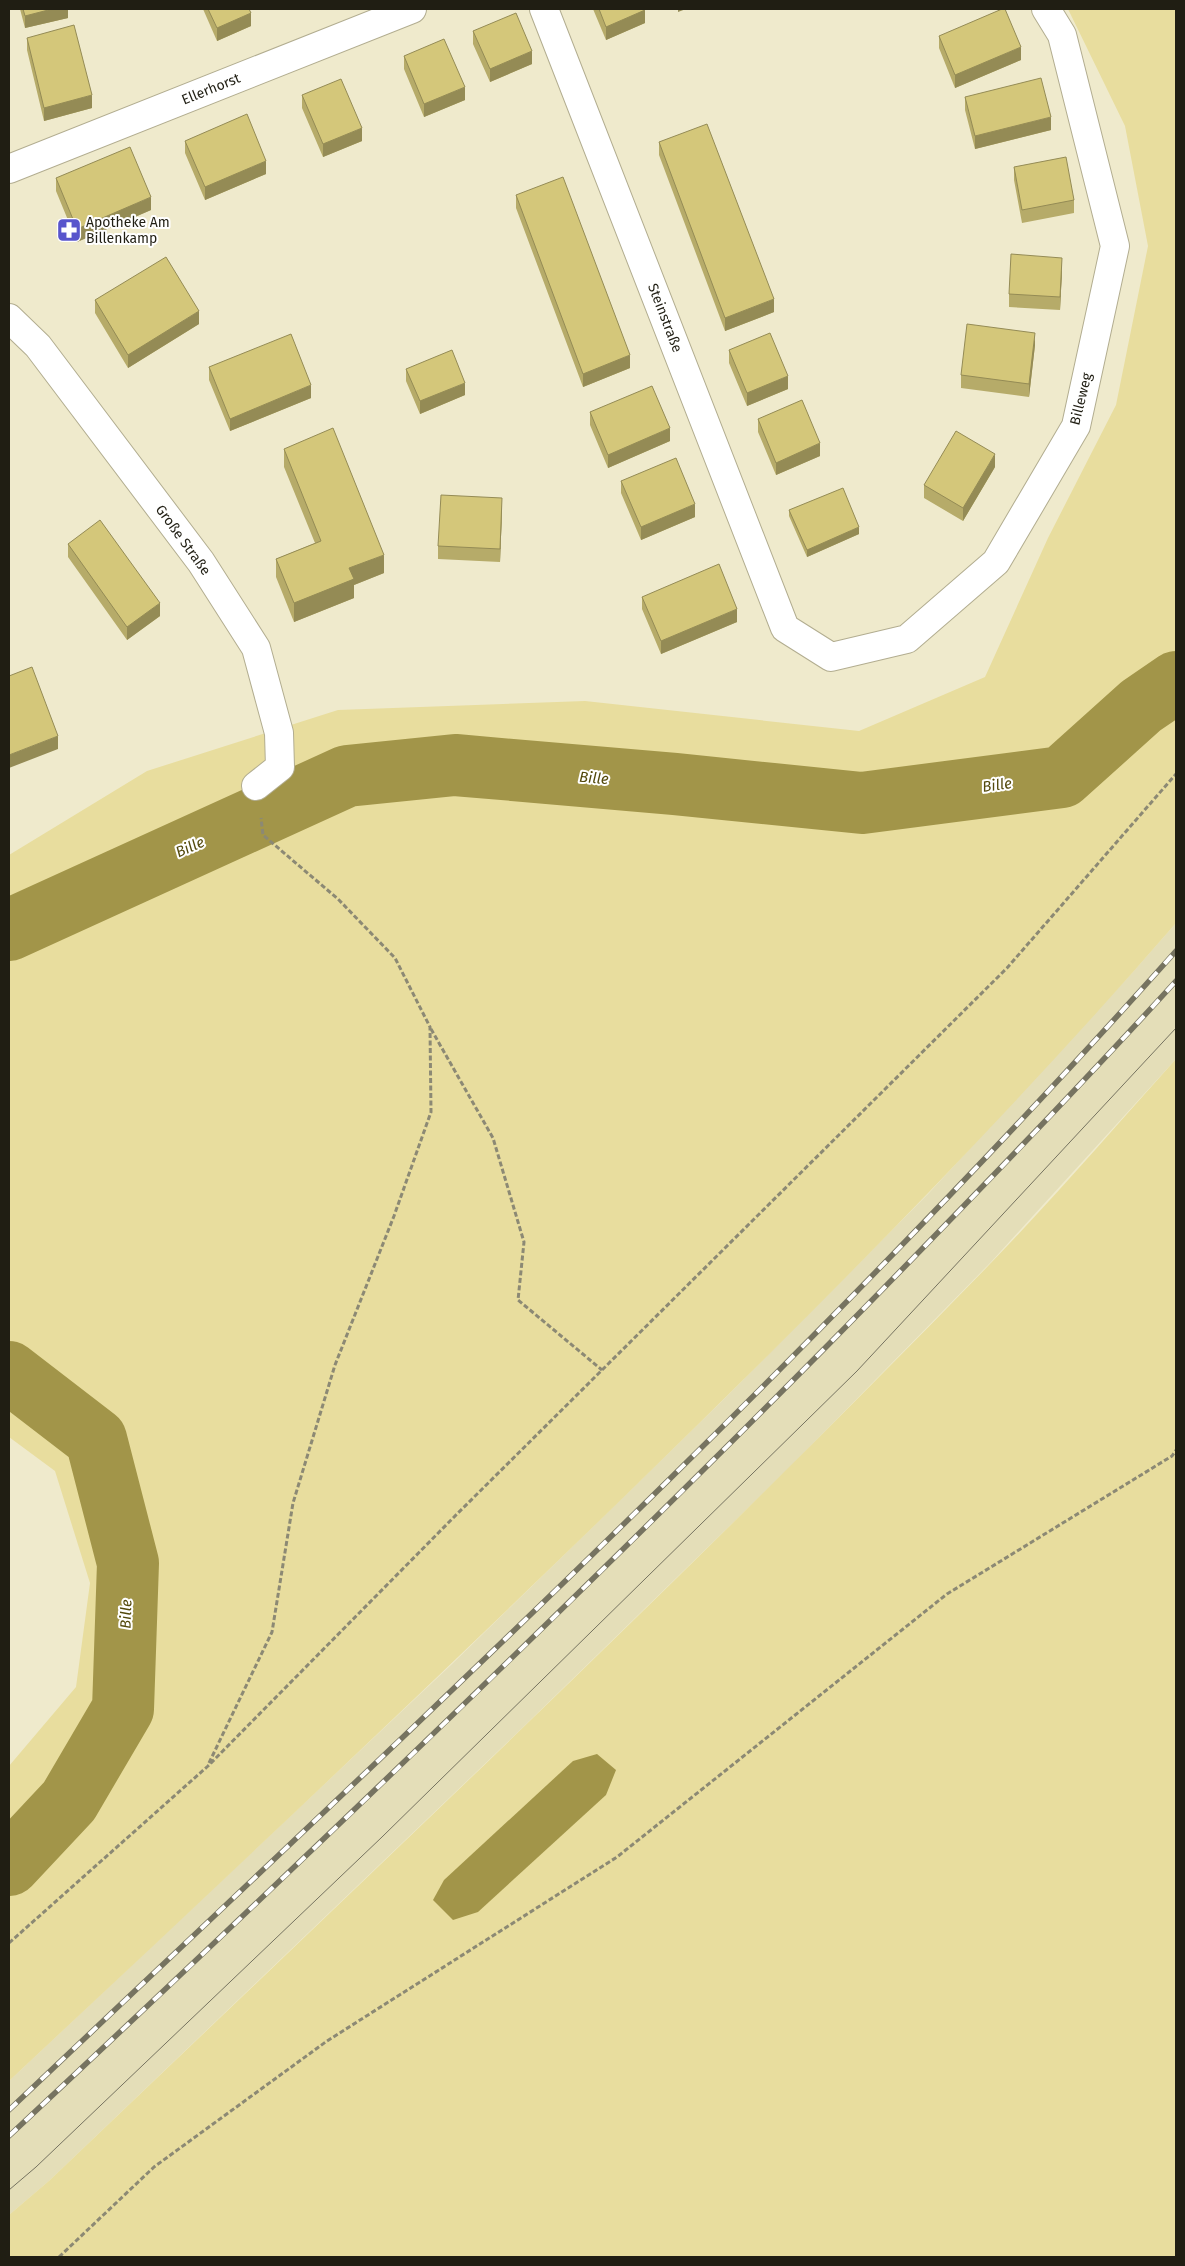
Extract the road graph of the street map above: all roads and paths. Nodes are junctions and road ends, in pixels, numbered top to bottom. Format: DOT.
graph roads {
  1 [pos="412,9"];
  2 [pos="544,9"];
  3 [pos="1046,9"];
  4 [pos="9,169"];
  5 [pos="9,318"];
  6 [pos="785,628"];
  7 [pos="1176,774"];
  8 [pos="256,786"];
  9 [pos="264,835"];
  10 [pos="430,1027"];
  11 [pos="602,1370"];
  12 [pos="1176,1450"];
  13 [pos="208,1766"];
  14 [pos="9,1943"];
  15 [pos="59,2257"];
  1 -- 4 [label="street, Ellerhorst"];
  2 -- 6 [label="street, Steinstraße"];
  3 -- 6 [label="street, Billeweg"];
  5 -- 8 [label="street, Große Straße"];
  7 -- 11 [label="path"];
  9 -- 10 [label="path"];
  10 -- 11 [label="path"];
  10 -- 13 [label="path"];
  11 -- 13 [label="path"];
  12 -- 15 [label="path"];
  13 -- 14 [label="path"];
}
